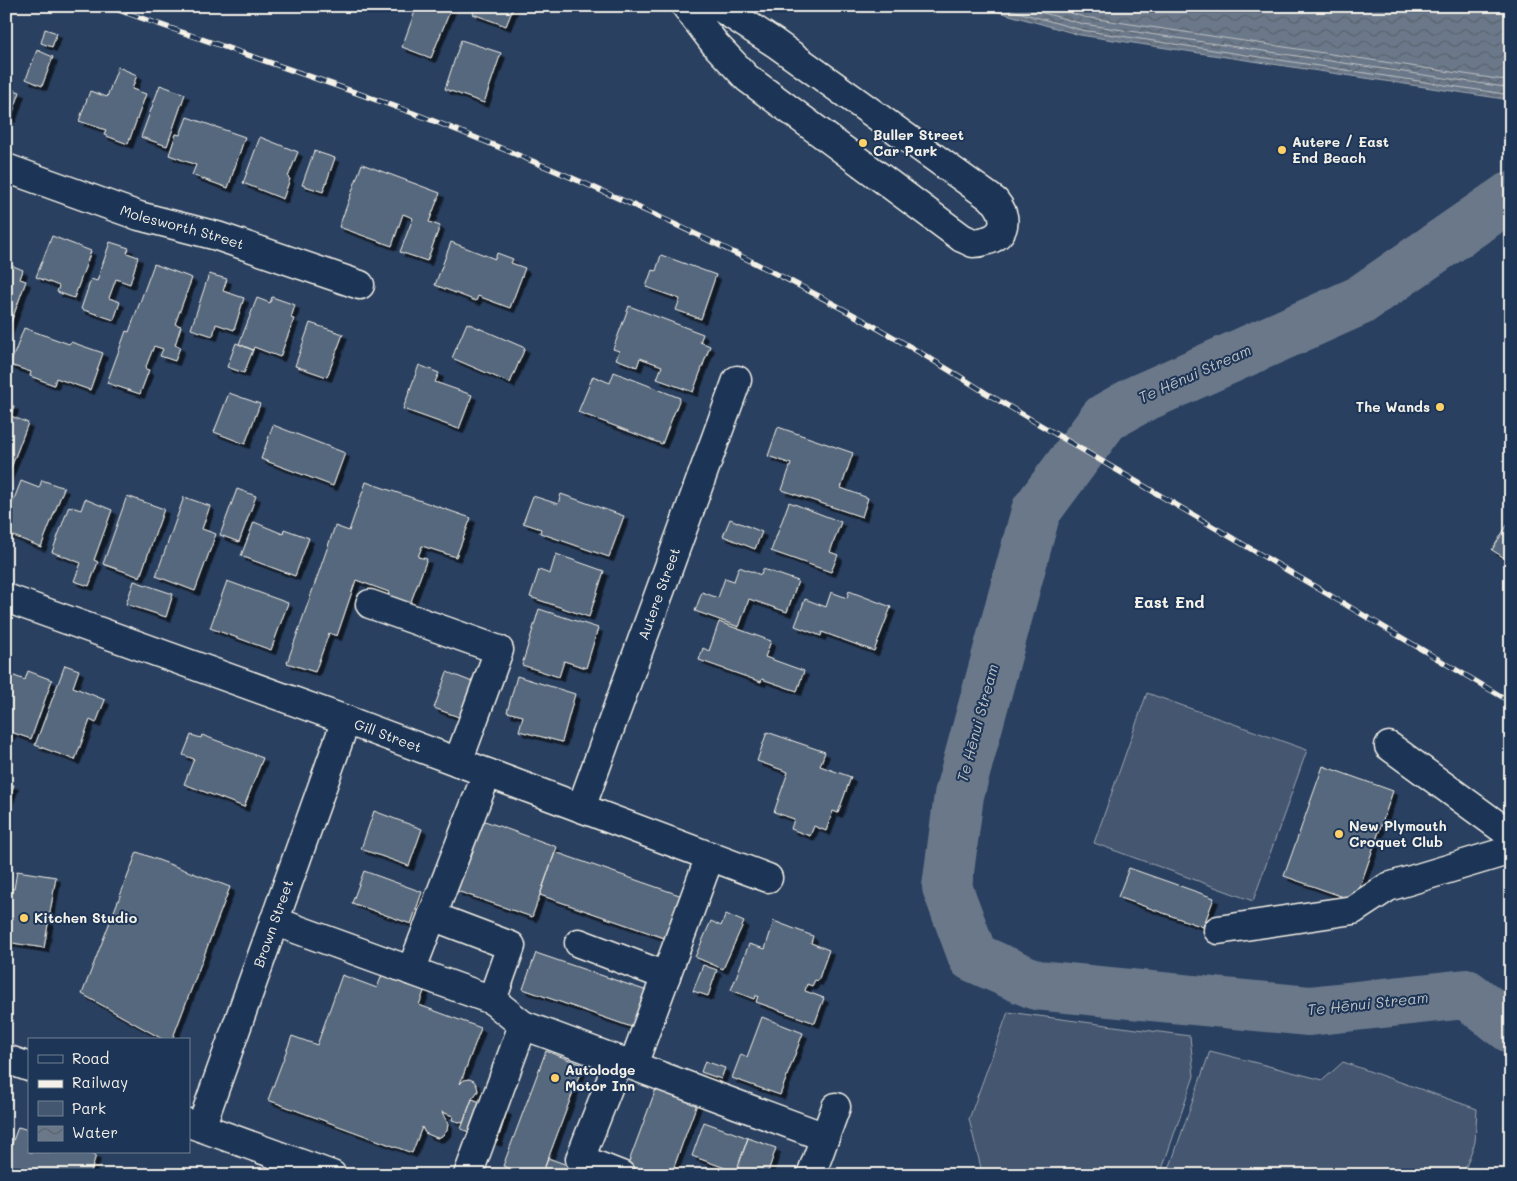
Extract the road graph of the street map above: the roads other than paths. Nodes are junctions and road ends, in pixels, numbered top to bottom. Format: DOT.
graph roads {
  1 [pos="686,6"];
  2 [pos="718,6"];
  3 [pos="6,168"];
  4 [pos="360,285"];
  5 [pos="737,380"];
  6 [pos="6,598"];
  7 [pos="370,604"];
  8 [pos="346,720"];
  9 [pos="1389,746"];
  10 [pos="458,762"];
  11 [pos="487,773"];
  12 [pos="581,808"];
  13 [pos="1511,835"];
  14 [pos="1511,850"];
  15 [pos="710,856"];
  16 [pos="768,878"];
  17 [pos="432,916"];
  18 [pos="274,921"];
  19 [pos="1218,930"];
  20 [pos="579,943"];
  21 [pos="411,971"];
  22 [pos="666,976"];
  23 [pos="492,1000"];
  24 [pos="523,1025"];
  25 [pos="6,1059"];
  26 [pos="626,1063"];
  27 [pos="28,1066"];
  28 [pos="836,1107"];
  29 [pos="195,1125"];
  30 [pos="825,1137"];
  31 [pos="332,1175"];
  32 [pos="468,1175"];
  33 [pos="621,1175"];
  34 [pos="812,1175"];
  1 -- 2 [label="street"];
  3 -- 4 [label="street, Molesworth Street"];
  5 -- 12 [label="street, Autere Street"];
  6 -- 8 [label="street, Gill Street"];
  7 -- 10 [label="street"];
  8 -- 10 [label="street, Gill Street"];
  8 -- 18 [label="street, Brown Street"];
  9 -- 13 [label="street"];
  10 -- 11 [label="street, Gill Street"];
  11 -- 12 [label="street, Gill Street"];
  11 -- 17 [label="street"];
  12 -- 15 [label="street, Gill Street"];
  14 -- 19 [label="street"];
  15 -- 16 [label="street, Gill Street"];
  15 -- 22 [label="street"];
  17 -- 21 [label="street"];
  17 -- 23 [label="street"];
  18 -- 21 [label="street"];
  18 -- 29 [label="street, Brown Street"];
  20 -- 22 [label="street"];
  21 -- 23 [label="street"];
  22 -- 26 [label="street"];
  23 -- 24 [label="street"];
  24 -- 26 [label="street"];
  24 -- 32 [label="street"];
  25 -- 27 [label="street"];
  26 -- 30 [label="street"];
  26 -- 33 [label="street"];
  28 -- 30 [label="street"];
  29 -- 31 [label="street"];
  30 -- 34 [label="street"];
}
